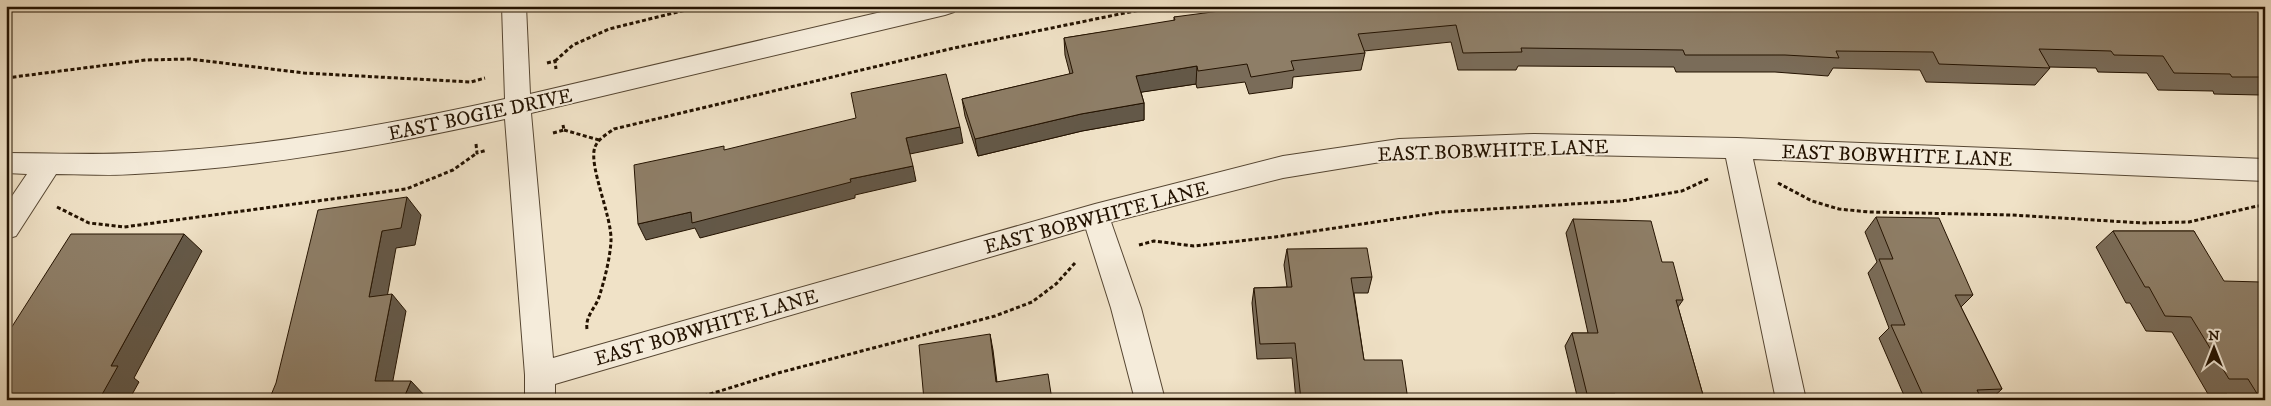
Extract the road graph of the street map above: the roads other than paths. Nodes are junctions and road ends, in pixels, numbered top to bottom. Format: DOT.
graph roads {
  1 [pos="514,6"];
  2 [pos="945,6"];
  3 [pos="517,106"];
  4 [pos="1737,148"];
  5 [pos="6,163"];
  6 [pos="48,164"];
  7 [pos="2265,170"];
  8 [pos="1095,215"];
  9 [pos="6,228"];
  10 [pos="540,387"];
  11 [pos="1150,400"];
  12 [pos="1790,400"];
  1 -- 3 [label="street"];
  2 -- 3 [label="street, EAST BOGIE DRIVE"];
  3 -- 6 [label="street, EAST BOGIE DRIVE"];
  3 -- 10 [label="street"];
  4 -- 7 [label="street, EAST BOBWHITE LANE"];
  4 -- 8 [label="street, EAST BOBWHITE LANE"];
  4 -- 12 [label="street"];
  5 -- 6 [label="street, EAST BOGIE DRIVE"];
  6 -- 9 [label="street"];
  8 -- 10 [label="street, EAST BOBWHITE LANE"];
  8 -- 11 [label="street"];
}
